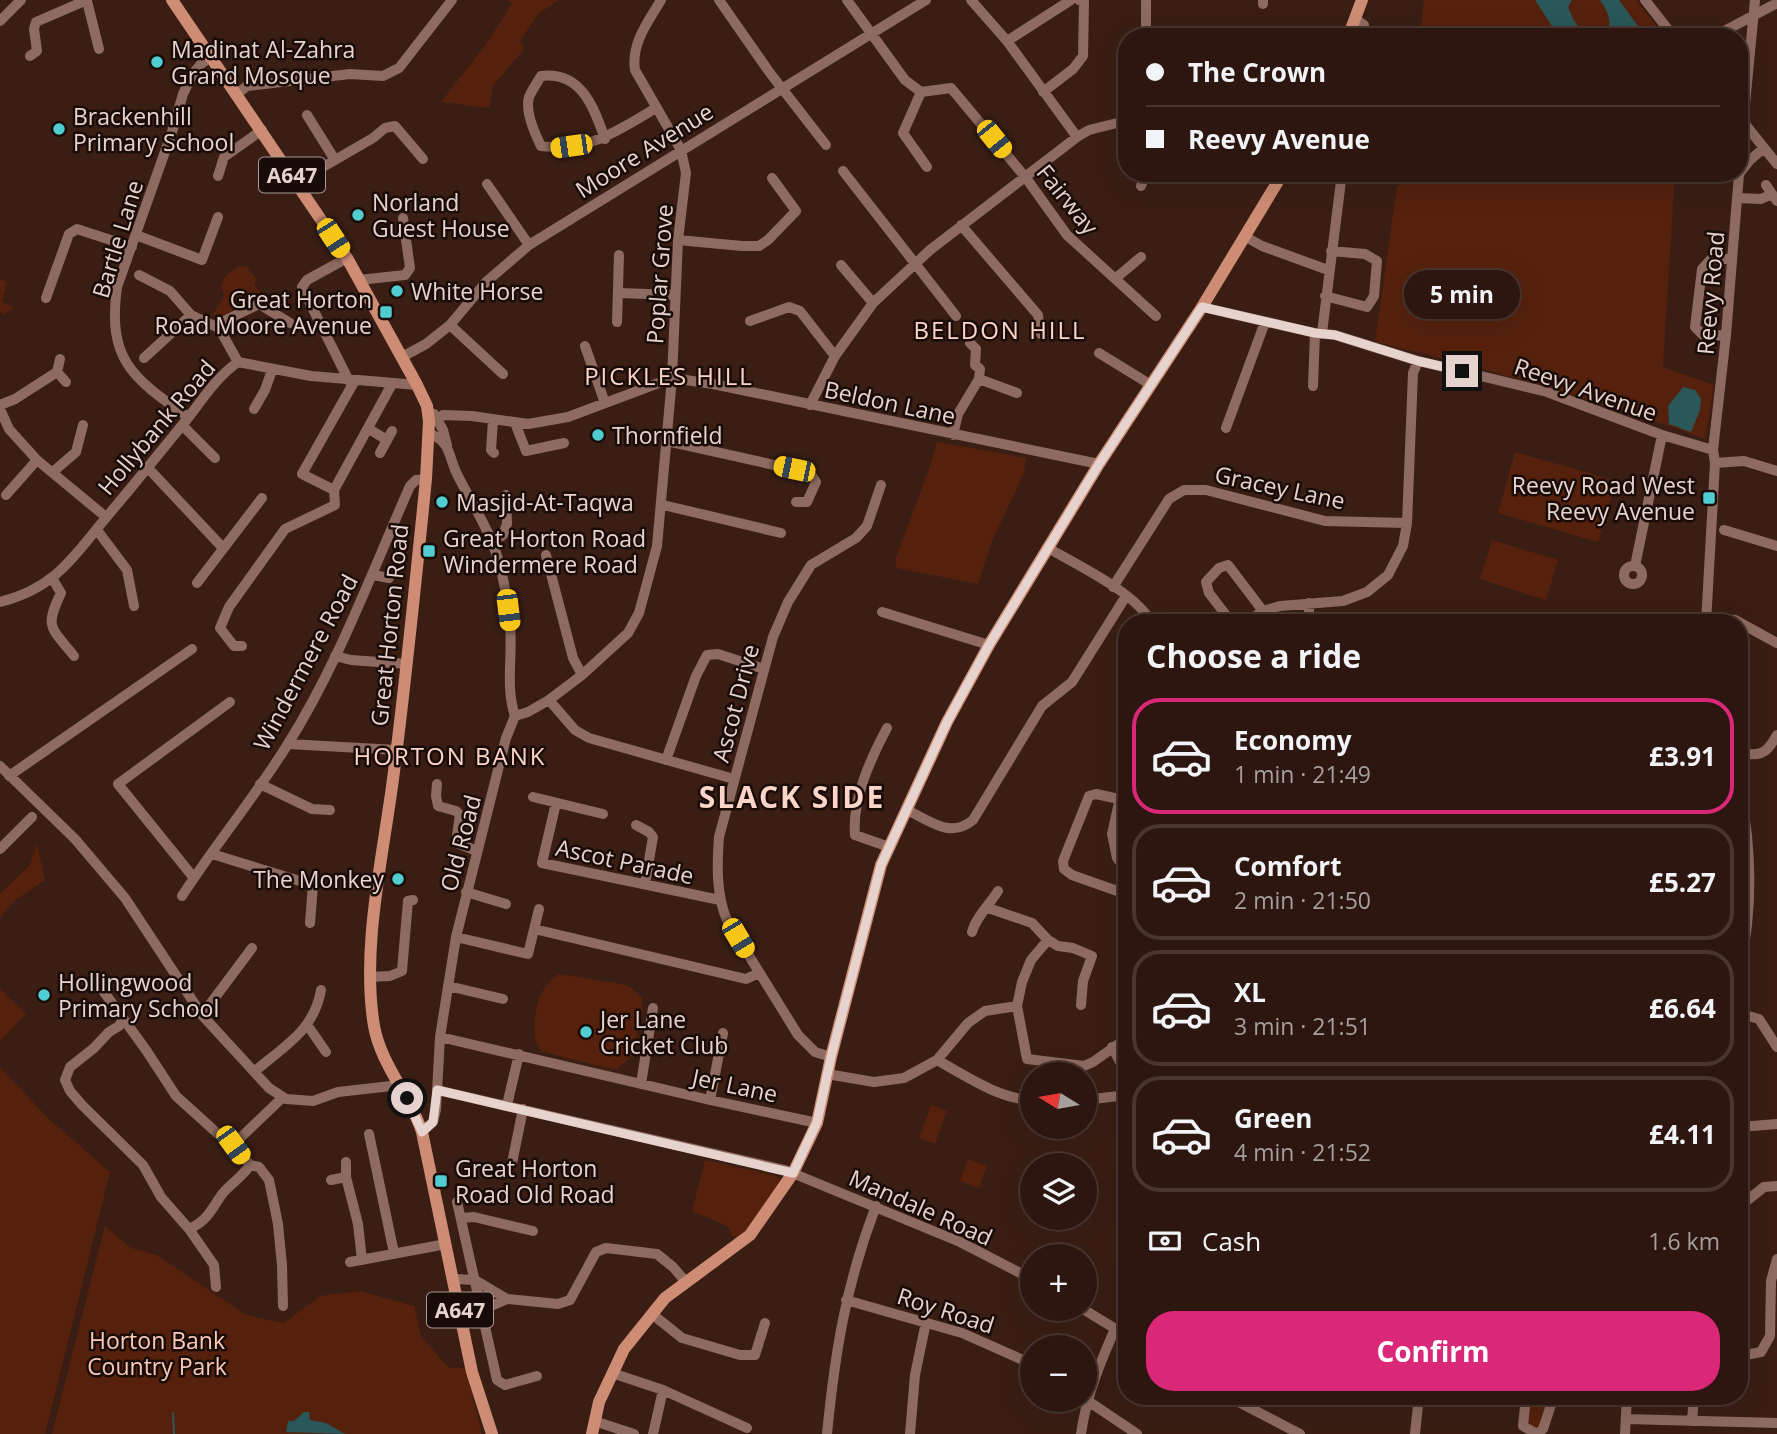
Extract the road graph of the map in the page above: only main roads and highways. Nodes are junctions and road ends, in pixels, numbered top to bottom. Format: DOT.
graph roads {
  1 [pos="172,0"];
  2 [pos="1362,0"];
  3 [pos="1352,28"];
  4 [pos="1277,182"];
  5 [pos="593,1428"];
  6 [pos="492,1434"];
  1 -- 6 [label="main road, Great Horton Road / A647"];
  2 -- 3 [label="main road"];
  4 -- 5 [label="main road"];
}
